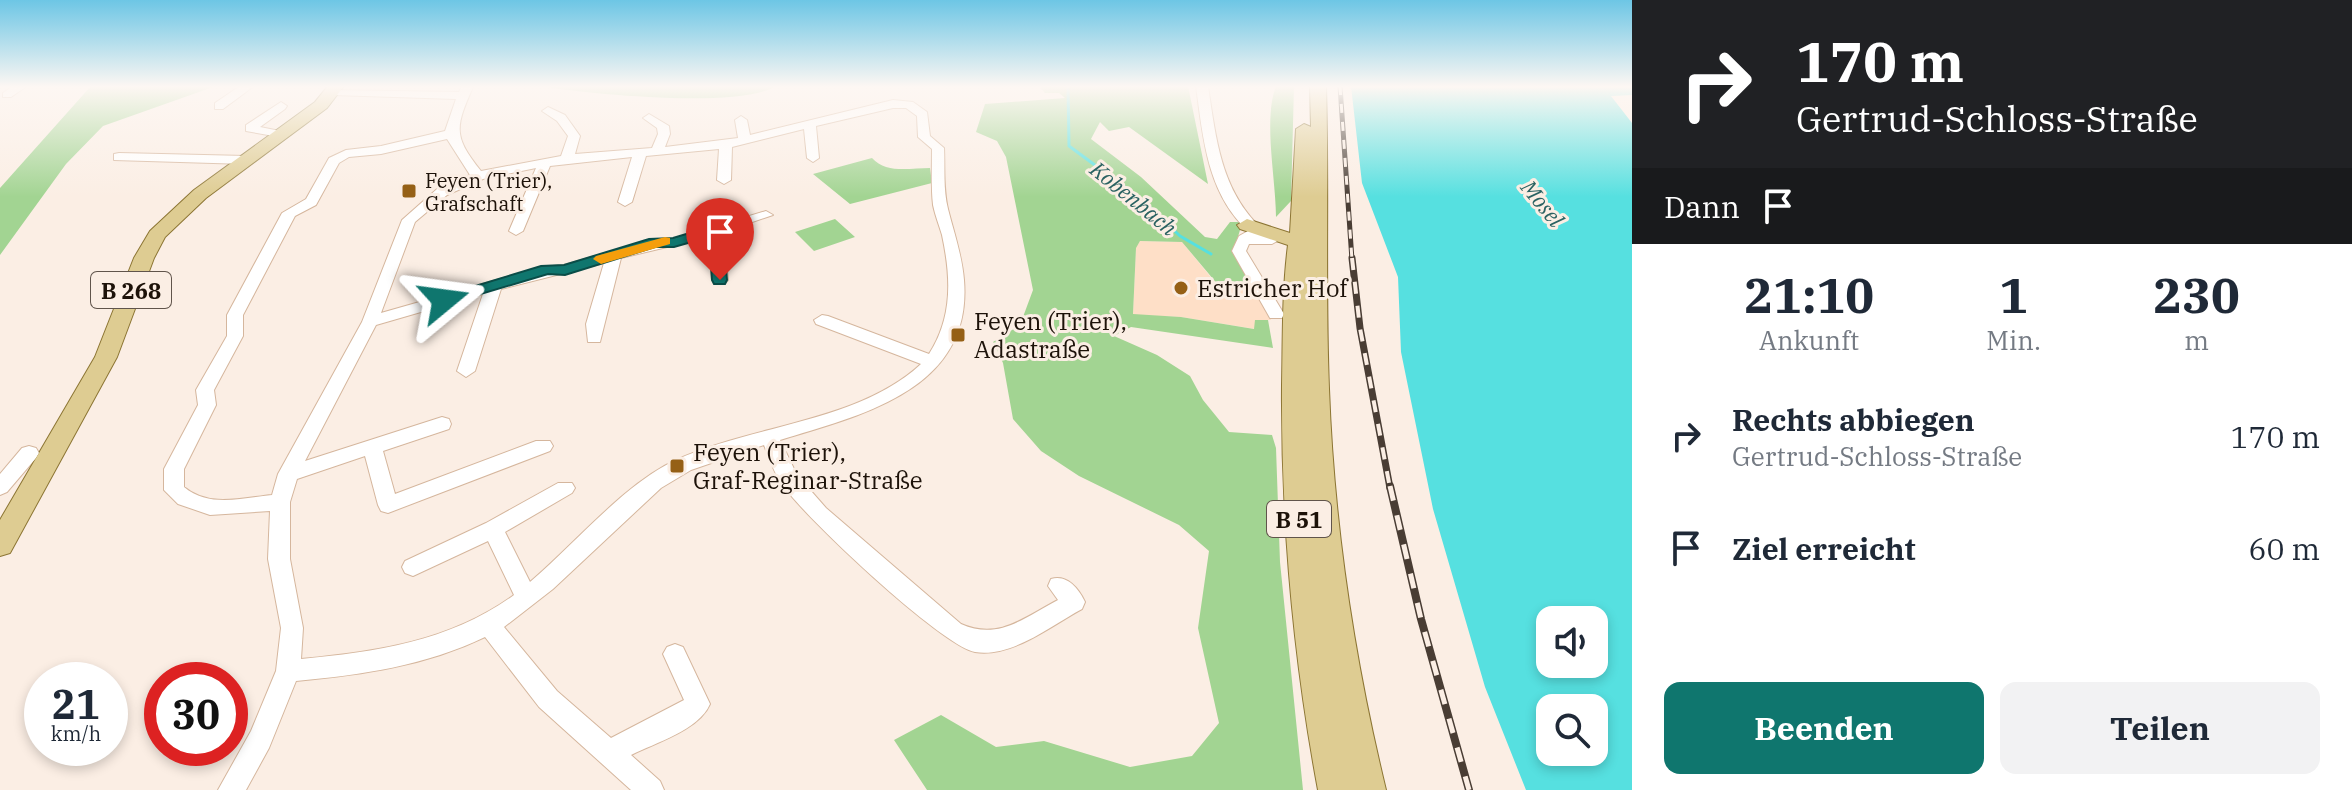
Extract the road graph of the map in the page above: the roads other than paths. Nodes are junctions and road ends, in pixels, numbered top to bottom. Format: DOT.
graph roads {
  1 [pos="257,123"];
  2 [pos="295,123"];
  3 [pos="451,123"];
  4 [pos="565,123"];
  5 [pos="658,123"];
  6 [pos="742,123"];
  7 [pos="818,123"];
  8 [pos="923,123"];
  9 [pos="1207,123"];
  10 [pos="1303,123"];
  11 [pos="1308,123"];
  12 [pos="810,125"];
  13 [pos="450,134"];
  14 [pos="281,135"];
  15 [pos="745,142"];
  16 [pos="726,145"];
  17 [pos="656,152"];
  18 [pos="640,153"];
  19 [pos="119,157"];
  20 [pos="813,158"];
  21 [pos="567,159"];
  22 [pos="246,160"];
  23 [pos="545,162"];
  24 [pos="478,176"];
  25 [pos="724,180"];
  26 [pos="625,202"];
  27 [pos="1302,211"];
  28 [pos="766,215"];
  29 [pos="716,230"];
  30 [pos="516,231"];
  31 [pos="1275,237"];
  32 [pos="614,255"];
  33 [pos="720,280"];
  34 [pos="494,285"];
  35 [pos="1276,314"];
  36 [pos="822,320"];
  37 [pos="370,322"];
  38 [pos="594,338"];
  39 [pos="933,362"];
  40 [pos="466,371"];
  41 [pos="442,424"];
  42 [pos="770,438"];
  43 [pos="543,446"];
  44 [pos="372,447"];
  45 [pos="29,453"];
  46 [pos="288,474"];
  47 [pos="0,487"];
  48 [pos="565,488"];
  49 [pos="280,502"];
  50 [pos="493,529"];
  51 [pos="0,545"];
  52 [pos="413,567"];
  53 [pos="1059,586"];
  54 [pos="526,596"];
  55 [pos="488,624"];
  56 [pos="675,654"];
  57 [pos="288,671"];
  58 [pos="608,753"];
  59 [pos="231,790"];
  60 [pos="651,790"];
  61 [pos="1336,790"];
  62 [pos="1368,790"];
  1 -- 14 [label="street"];
  2 -- 14 [label="main road, B 268"];
  3 -- 13 [label="street"];
  4 -- 21 [label="street"];
  5 -- 17 [label="street"];
  6 -- 15 [label="street"];
  7 -- 12 [label="street"];
  8 -- 39 [label="street"];
  9 -- 31 [label="street"];
  10 -- 27 [label="main road, B 51"];
  11 -- 31 [label="main road, B 51"];
  12 -- 15 [label="street"];
  12 -- 20 [label="street"];
  13 -- 24 [label="street"];
  13 -- 49 [label="street"];
  14 -- 22 [label="main road, B 268"];
  15 -- 16 [label="street"];
  16 -- 17 [label="street"];
  16 -- 25 [label="street"];
  17 -- 18 [label="street"];
  18 -- 21 [label="street"];
  18 -- 26 [label="street"];
  19 -- 22 [label="street"];
  21 -- 23 [label="street"];
  22 -- 51 [label="main road, B 268"];
  23 -- 24 [label="street"];
  23 -- 30 [label="street"];
  24 -- 37 [label="street"];
  27 -- 31 [label="main road, B 51"];
  27 -- 31 [label="main road"];
  28 -- 29 [label="street"];
  29 -- 32 [label="street"];
  29 -- 33 [label="street"];
  31 -- 35 [label="street"];
  31 -- 61 [label="main road, B 51"];
  31 -- 62 [label="main road, B 51"];
  32 -- 34 [label="street"];
  32 -- 38 [label="street"];
  34 -- 37 [label="street"];
  34 -- 40 [label="street"];
  36 -- 39 [label="street"];
  37 -- 46 [label="street"];
  39 -- 42 [label="street"];
  41 -- 44 [label="street"];
  42 -- 53 [label="street"];
  42 -- 54 [label="street"];
  43 -- 44 [label="street"];
  44 -- 46 [label="street"];
  45 -- 47 [label="street"];
  46 -- 49 [label="street"];
  48 -- 50 [label="street"];
  49 -- 57 [label="street"];
  50 -- 52 [label="street"];
  50 -- 54 [label="street"];
  54 -- 55 [label="street"];
  55 -- 57 [label="street"];
  55 -- 58 [label="street"];
  56 -- 58 [label="street"];
  57 -- 59 [label="street"];
  58 -- 60 [label="street"];
}
